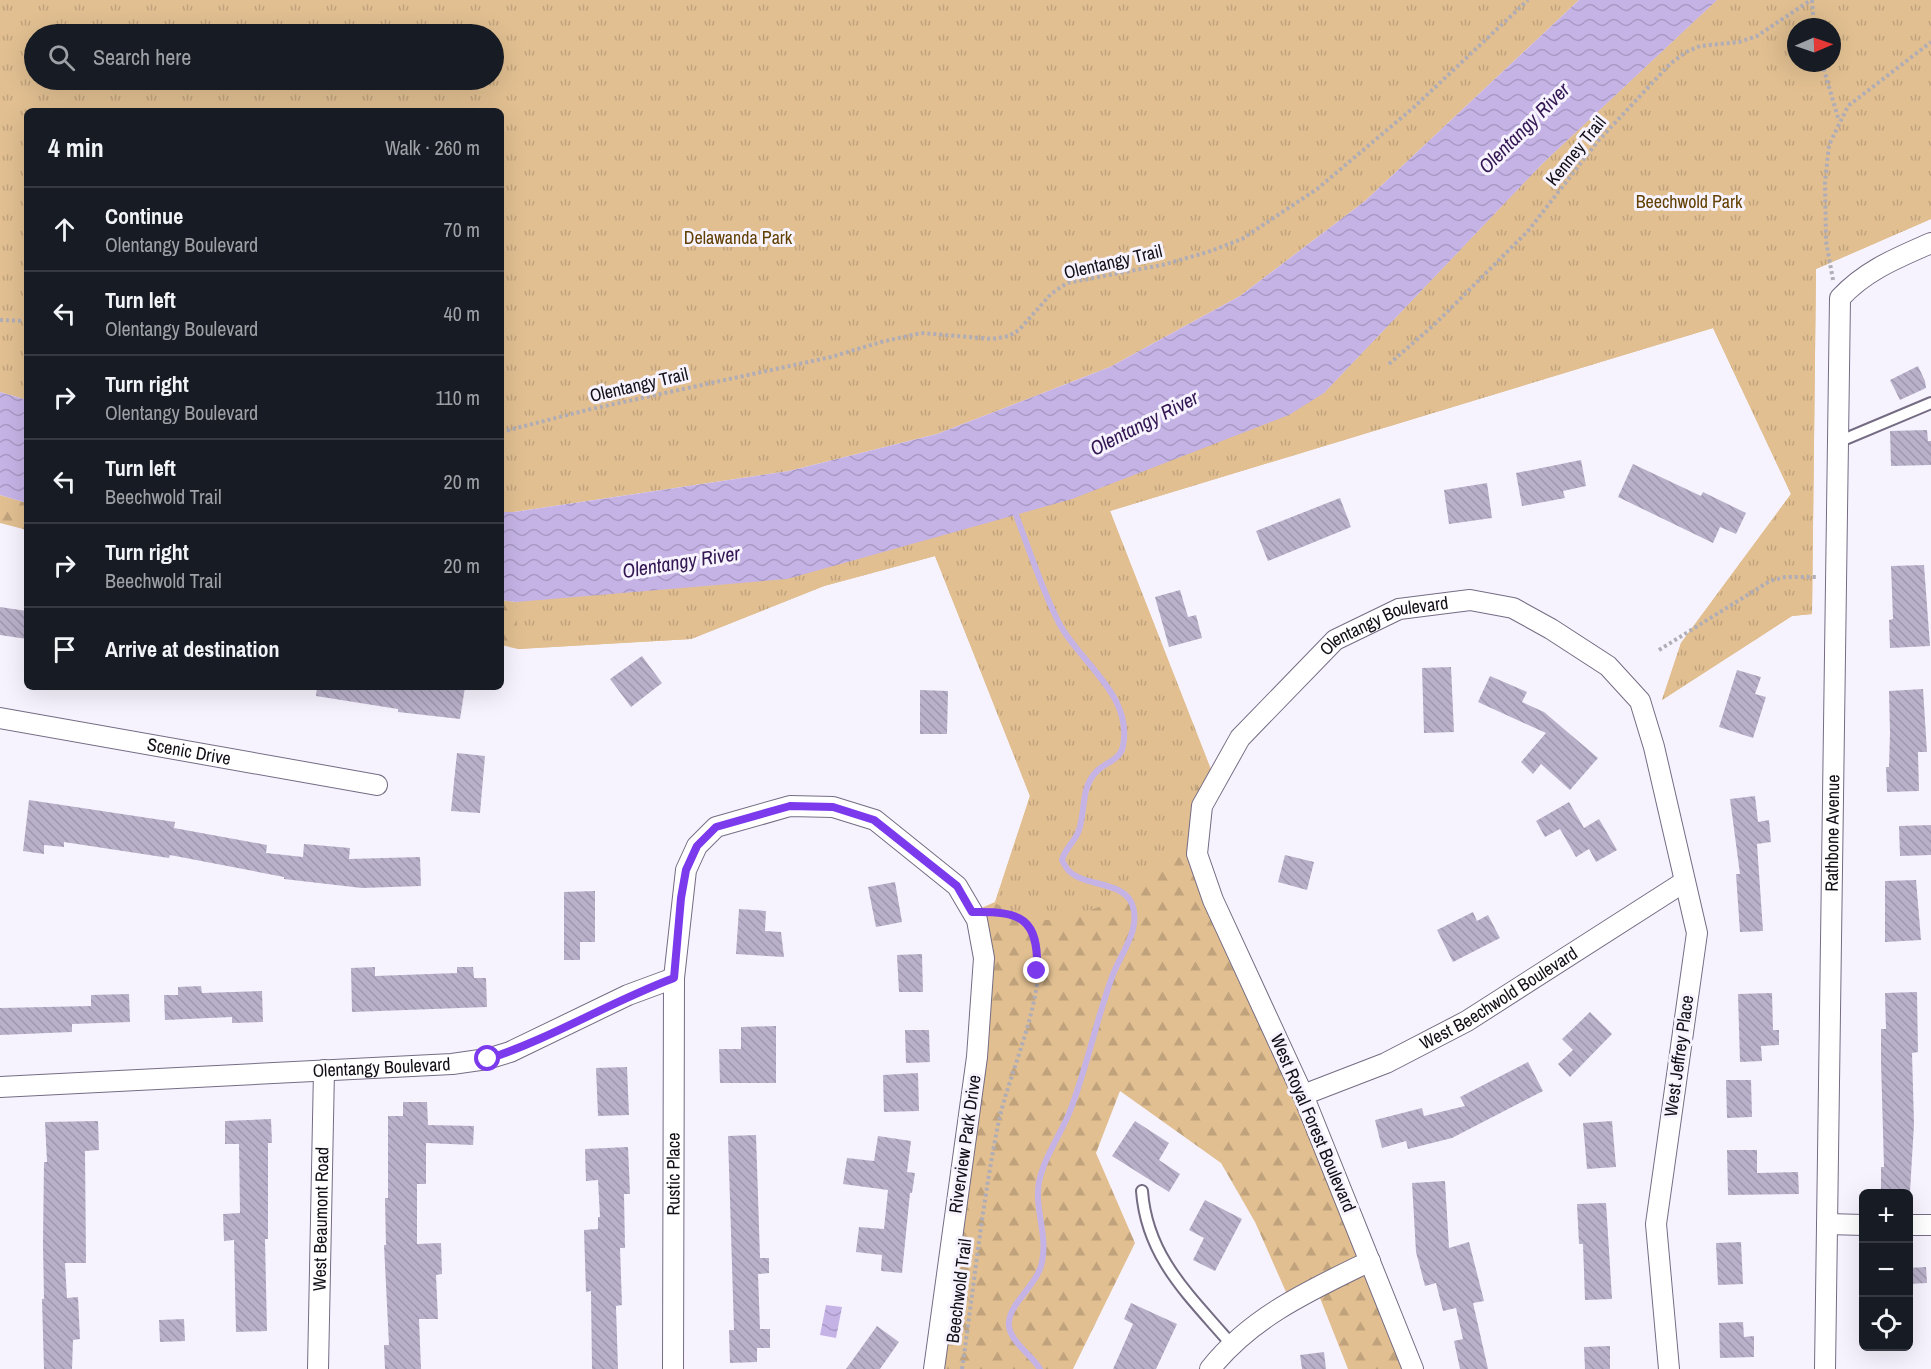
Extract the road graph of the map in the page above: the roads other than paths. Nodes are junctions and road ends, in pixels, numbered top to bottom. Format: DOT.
graph roads {
  1 [pos="1931,243"];
  2 [pos="1931,403"];
  3 [pos="1838,442"];
  4 [pos="0,718"];
  5 [pos="1654,747"];
  6 [pos="377,785"];
  7 [pos="1206,880"];
  8 [pos="1684,882"];
  9 [pos="674,978"];
  10 [pos="324,1071"];
  11 [pos="0,1087"];
  12 [pos="1303,1095"];
  13 [pos="1142,1191"];
  14 [pos="1827,1224"];
  15 [pos="1859,1225"];
  16 [pos="1913,1225"];
  17 [pos="1931,1225"];
  18 [pos="1370,1261"];
  19 [pos="1232,1345"];
  20 [pos="318,1369"];
  21 [pos="673,1369"];
  22 [pos="934,1369"];
  23 [pos="1210,1369"];
  24 [pos="1413,1369"];
  25 [pos="1669,1369"];
  26 [pos="1825,1369"];
  1 -- 3 [label="street, Rathbone Avenue"];
  2 -- 3 [label="lane"];
  3 -- 14 [label="street, Rathbone Avenue"];
  4 -- 6 [label="street, Scenic Drive"];
  5 -- 7 [label="street, Olentangy Boulevard"];
  5 -- 8 [label="street, West Jeffrey Place"];
  7 -- 12 [label="street, West Royal Forest Boulevard"];
  8 -- 12 [label="street, West Beechwold Boulevard"];
  8 -- 25 [label="street, West Jeffrey Place"];
  9 -- 10 [label="street, Olentangy Boulevard"];
  9 -- 21 [label="street, Rustic Place"];
  9 -- 22 [label="street, Riverview Park Drive"];
  10 -- 11 [label="street, Olentangy Boulevard"];
  10 -- 20 [label="street, West Beaumont Road"];
  12 -- 18 [label="street, West Royal Forest Boulevard"];
  13 -- 19 [label="lane"];
  14 -- 15 [label="street"];
  14 -- 26 [label="street, Rathbone Avenue"];
  16 -- 17 [label="street"];
  18 -- 19 [label="street"];
  18 -- 24 [label="street, West Royal Forest Boulevard"];
  19 -- 23 [label="street"];
}
